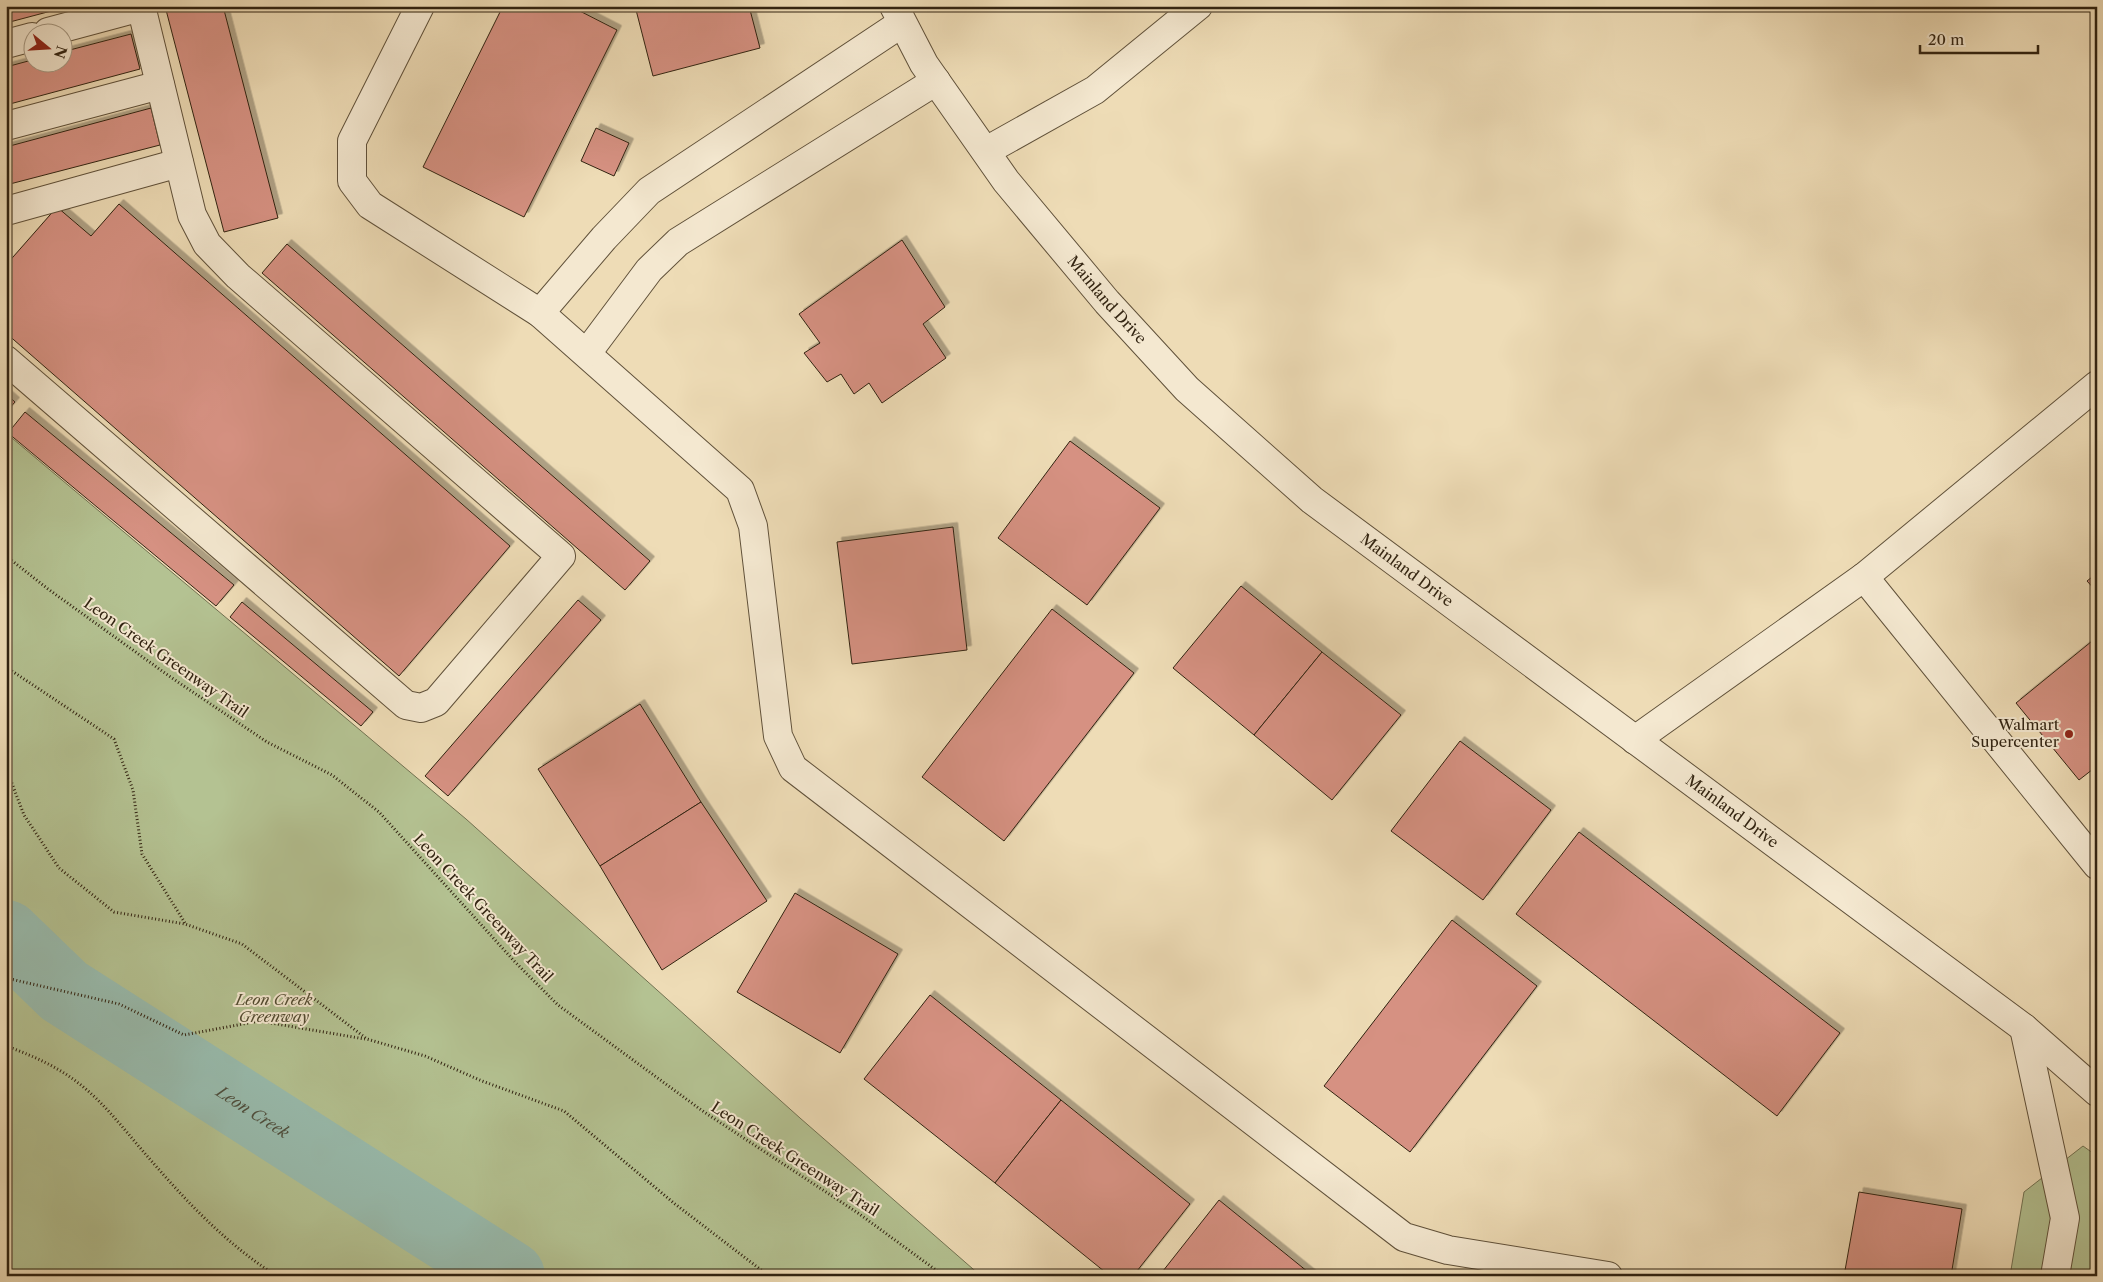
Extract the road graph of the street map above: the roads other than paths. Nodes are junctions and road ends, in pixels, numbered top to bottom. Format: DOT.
graph roads {
  1 [pos="420,6"];
  2 [pos="1198,6"];
  3 [pos="141,7"];
  4 [pos="898,15"];
  5 [pos="72,26"];
  6 [pos="22,40"];
  7 [pos="6,44"];
  8 [pos="936,81"];
  9 [pos="160,85"];
  10 [pos="6,126"];
  11 [pos="986,151"];
  12 [pos="179,163"];
  13 [pos="6,211"];
  14 [pos="540,312"];
  15 [pos="587,353"];
  16 [pos="6,360"];
  17 [pos="2097,385"];
  18 [pos="1864,577"];
  19 [pos="1635,740"];
  20 [pos="2097,865"];
  21 [pos="2024,1028"];
  22 [pos="2097,1092"];
  23 [pos="1608,1276"];
  24 [pos="2055,1276"];
  1 -- 14 [label="street"];
  2 -- 11 [label="street"];
  3 -- 5 [label="street"];
  3 -- 9 [label="street"];
  4 -- 8 [label="street, Mainland Drive"];
  4 -- 14 [label="street"];
  6 -- 7 [label="street"];
  8 -- 11 [label="street, Mainland Drive"];
  8 -- 15 [label="street"];
  9 -- 10 [label="street"];
  9 -- 12 [label="street"];
  11 -- 19 [label="street, Mainland Drive"];
  12 -- 13 [label="street"];
  12 -- 16 [label="street"];
  14 -- 15 [label="street"];
  15 -- 23 [label="street"];
  17 -- 18 [label="street"];
  18 -- 19 [label="street"];
  18 -- 20 [label="street"];
  19 -- 21 [label="street, Mainland Drive"];
  21 -- 22 [label="street, Mainland Drive"];
  21 -- 24 [label="street"];
}
